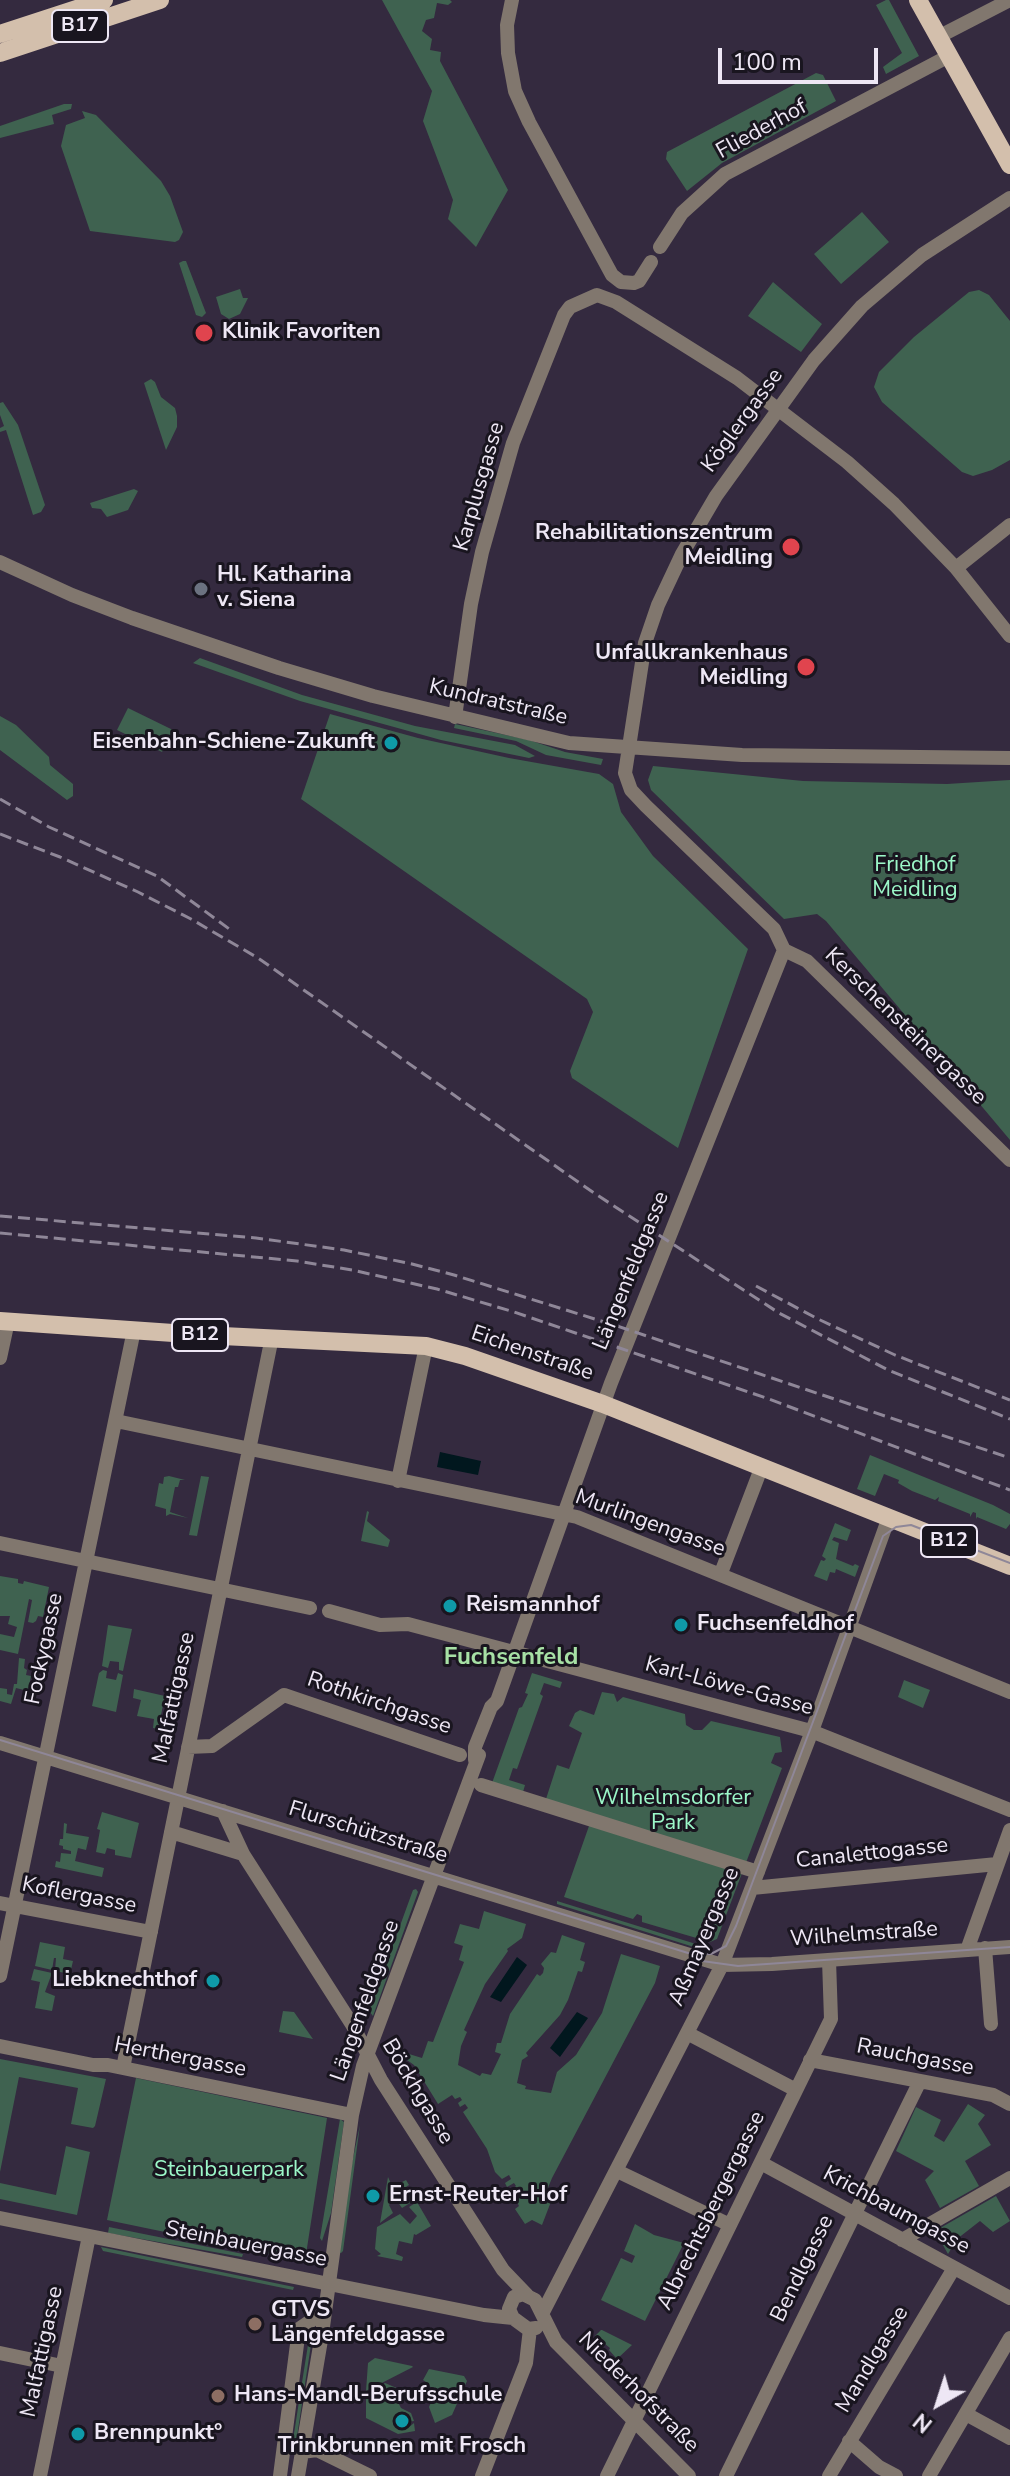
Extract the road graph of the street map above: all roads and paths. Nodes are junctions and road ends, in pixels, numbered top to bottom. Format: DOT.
graph roads {
  1 [pos="104,0"];
  2 [pos="160,0"];
  3 [pos="512,0"];
  4 [pos="918,0"];
  5 [pos="1010,0"];
  6 [pos="0,34"];
  7 [pos="938,37"];
  8 [pos="0,53"];
  9 [pos="949,56"];
  10 [pos="1010,165"];
  11 [pos="1010,198"];
  12 [pos="660,247"];
  13 [pos="651,262"];
  14 [pos="778,409"];
  15 [pos="1010,525"];
  16 [pos="0,562"];
  17 [pos="956,568"];
  18 [pos="1010,636"];
  19 [pos="455,717"];
  20 [pos="628,748"];
  21 [pos="1010,758"];
  22 [pos="784,950"];
  23 [pos="1010,1160"];
  24 [pos="3,1320"];
  25 [pos="134,1330"];
  26 [pos="272,1337"];
  27 [pos="426,1346"];
  28 [pos="0,1358"];
  29 [pos="603,1404"];
  30 [pos="116,1421"];
  31 [pos="249,1449"];
  32 [pos="762,1466"];
  33 [pos="398,1481"];
  34 [pos="564,1515"];
  35 [pos="889,1517"];
  36 [pos="0,1543"];
  37 [pos="85,1561"];
  38 [pos="1010,1566"];
  39 [pos="721,1573"];
  40 [pos="221,1588"];
  41 [pos="310,1608"];
  42 [pos="329,1611"];
  43 [pos="850,1627"];
  44 [pos="514,1653"];
  45 [pos="1010,1692"];
  46 [pos="812,1731"];
  47 [pos="0,1743"];
  48 [pos="188,1747"];
  49 [pos="460,1755"];
  50 [pos="44,1756"];
  51 [pos="481,1785"];
  52 [pos="178,1797"];
  53 [pos="1010,1810"];
  54 [pos="223,1811"];
  55 [pos="1010,1830"];
  56 [pos="171,1832"];
  57 [pos="243,1854"];
  58 [pos="997,1864"];
  59 [pos="758,1872"];
  60 [pos="433,1876"];
  61 [pos="752,1888"];
  62 [pos="7,1905"];
  63 [pos="151,1932"];
  64 [pos="1010,1947"];
  65 [pos="985,1948"];
  66 [pos="967,1950"];
  67 [pos="829,1960"];
  68 [pos="722,1965"];
  69 [pos="0,1976"];
  70 [pos="991,2024"];
  71 [pos="687,2033"];
  72 [pos="0,2046"];
  73 [pos="367,2053"];
  74 [pos="810,2060"];
  75 [pos="123,2068"];
  76 [pos="920,2081"];
  77 [pos="796,2090"];
  78 [pos="1010,2104"];
  79 [pos="352,2115"];
  80 [pos="761,2163"];
  81 [pos="617,2171"];
  82 [pos="1010,2178"];
  83 [pos="855,2214"];
  84 [pos="0,2218"];
  85 [pos="730,2225"];
  86 [pos="89,2236"];
  87 [pos="902,2240"];
  88 [pos="954,2268"];
  89 [pos="503,2270"];
  90 [pos="565,2272"];
  91 [pos="329,2283"];
  92 [pos="529,2296"];
  93 [pos="1010,2298"];
  94 [pos="511,2308"];
  95 [pos="325,2311"];
  96 [pos="538,2322"];
  97 [pos="1010,2338"];
  98 [pos="0,2353"];
  99 [pos="62,2366"];
  100 [pos="966,2414"];
  101 [pos="634,2420"];
  102 [pos="1010,2438"];
  103 [pos="849,2441"];
  104 [pos="302,2452"];
  105 [pos="40,2476"];
  106 [pos="280,2476"];
  107 [pos="298,2476"];
  108 [pos="370,2476"];
  109 [pos="482,2476"];
  110 [pos="607,2476"];
  111 [pos="689,2476"];
  112 [pos="726,2476"];
  113 [pos="829,2476"];
  114 [pos="896,2476"];
  115 [pos="929,2476"];
  1 -- 6 [label="main road, B17"];
  2 -- 8 [label="main road, B17"];
  3 -- 13 [label="street"];
  4 -- 7 [label="main road"];
  5 -- 7 [label="street"];
  7 -- 9 [label="main road"];
  9 -- 10 [label="main road"];
  9 -- 12 [label="street, Fliederhof"];
  11 -- 14 [label="street, Köglergasse"];
  14 -- 17 [label="street"];
  14 -- 19 [label="street, Karplusgasse"];
  14 -- 20 [label="street, Köglergasse"];
  15 -- 17 [label="street"];
  16 -- 19 [label="street, Kundratstraße"];
  17 -- 18 [label="street"];
  19 -- 20 [label="street, Kundratstraße"];
  20 -- 21 [label="street, Kundratstraße"];
  20 -- 22 [label="street, Kerschensteinergasse"];
  22 -- 23 [label="street, Kerschensteinergasse"];
  22 -- 29 [label="street, Längenfeldgasse"];
  24 -- 25 [label="main road, Eichenstraße / B12"];
  24 -- 28 [label="street"];
  25 -- 26 [label="main road, Eichenstraße / B12"];
  25 -- 30 [label="street, Fockygasse"];
  26 -- 27 [label="main road, Eichenstraße / B12"];
  26 -- 31 [label="street, Malfattigasse"];
  27 -- 29 [label="main road, Eichenstraße / B12"];
  27 -- 33 [label="street"];
  29 -- 32 [label="main road, Eichenstraße / B12"];
  29 -- 34 [label="street, Längenfeldgasse"];
  30 -- 31 [label="street, Murlingengasse"];
  30 -- 37 [label="street, Fockygasse"];
  31 -- 33 [label="street, Murlingengasse"];
  31 -- 40 [label="street, Malfattigasse"];
  32 -- 35 [label="main road, Eichenstraße / B12"];
  32 -- 39 [label="street"];
  33 -- 34 [label="street, Murlingengasse"];
  34 -- 39 [label="street, Murlingengasse"];
  34 -- 44 [label="street, Längenfeldgasse"];
  35 -- 38 [label="main road, Eichenstraße / B12"];
  35 -- 43 [label="street, Aßmayergasse"];
  36 -- 37 [label="street"];
  37 -- 40 [label="street"];
  37 -- 50 [label="street, Fockygasse"];
  39 -- 43 [label="street, Murlingengasse"];
  40 -- 41 [label="street"];
  40 -- 48 [label="street, Malfattigasse"];
  42 -- 44 [label="street, Karl-Löwe-Gasse"];
  43 -- 45 [label="street, Murlingengasse"];
  43 -- 46 [label="street, Aßmayergasse"];
  44 -- 46 [label="street, Karl-Löwe-Gasse"];
  44 -- 60 [label="street, Längenfeldgasse"];
  46 -- 53 [label="street, Karl-Löwe-Gasse"];
  46 -- 59 [label="street, Aßmayergasse"];
  47 -- 50 [label="street, Flurschützstraße"];
  48 -- 49 [label="street, Rothkirchgasse"];
  48 -- 52 [label="street, Malfattigasse"];
  50 -- 52 [label="street, Flurschützstraße"];
  50 -- 62 [label="street, Fockygasse"];
  51 -- 59 [label="street"];
  52 -- 54 [label="street, Flurschützstraße"];
  52 -- 56 [label="street, Malfattigasse"];
  54 -- 57 [label="street, Böckhgasse"];
  54 -- 60 [label="street, Flurschützstraße"];
  55 -- 58 [label="street"];
  56 -- 57 [label="street"];
  56 -- 63 [label="street, Malfattigasse"];
  57 -- 73 [label="street, Böckhgasse"];
  58 -- 61 [label="street, Canalettogasse"];
  58 -- 66 [label="street"];
  59 -- 61 [label="street, Aßmayergasse"];
  60 -- 68 [label="street, Flurschützstraße"];
  60 -- 73 [label="street, Längenfeldgasse"];
  61 -- 68 [label="street, Aßmayergasse"];
  62 -- 63 [label="street, Koflergasse"];
  62 -- 69 [label="street, Fockygasse"];
  63 -- 75 [label="street, Malfattigasse"];
  64 -- 65 [label="street, Wilhelmstraße"];
  65 -- 66 [label="street, Wilhelmstraße"];
  65 -- 70 [label="street"];
  66 -- 67 [label="street, Wilhelmstraße"];
  67 -- 68 [label="street, Wilhelmstraße"];
  67 -- 74 [label="street, Albrechtsbergergasse"];
  68 -- 71 [label="street, Aßmayergasse"];
  71 -- 77 [label="street"];
  71 -- 81 [label="street, Aßmayergasse"];
  72 -- 75 [label="street, Herthergasse"];
  73 -- 79 [label="street, Längenfeldgasse"];
  73 -- 89 [label="street, Böckhgasse"];
  74 -- 76 [label="street, Rauchgasse"];
  74 -- 77 [label="street, Albrechtsbergergasse"];
  75 -- 79 [label="street, Herthergasse"];
  76 -- 78 [label="street, Rauchgasse"];
  76 -- 83 [label="street, Bendlgasse"];
  77 -- 80 [label="street, Albrechtsbergergasse"];
  79 -- 91 [label="street, Längenfeldgasse"];
  80 -- 83 [label="street, Krichbaumgasse"];
  80 -- 85 [label="street, Albrechtsbergergasse"];
  81 -- 85 [label="street"];
  81 -- 90 [label="street, Aßmayergasse"];
  82 -- 87 [label="street"];
  83 -- 87 [label="street, Krichbaumgasse"];
  83 -- 112 [label="street, Bendlgasse"];
  84 -- 86 [label="street, Steinbauergasse"];
  85 -- 101 [label="street, Albrechtsbergergasse"];
  86 -- 91 [label="street, Steinbauergasse"];
  86 -- 99 [label="street, Malfattigasse"];
  87 -- 88 [label="street, Krichbaumgasse"];
  88 -- 93 [label="street, Krichbaumgasse"];
  88 -- 103 [label="street, Mandlgasse"];
  89 -- 92 [label="street, Böckhgasse"];
  89 -- 94 [label="street, Böckhgasse"];
  90 -- 92 [label="street, Aßmayergasse"];
  90 -- 96 [label="street, Aßmayergasse"];
  91 -- 94 [label="street, Steinbauergasse"];
  91 -- 95 [label="street, Längenfeldgasse"];
  92 -- 94 [label="street, Aßmayergasse"];
  92 -- 96 [label="street, Böckhgasse"];
  94 -- 96 [label="street, Niederhofstraße"];
  95 -- 104 [label="street, Längenfeldgasse"];
  95 -- 106 [label="street"];
  96 -- 101 [label="street, Niederhofstraße"];
  96 -- 109 [label="street, Aßmayergasse"];
  97 -- 100 [label="street"];
  98 -- 99 [label="street"];
  99 -- 105 [label="street, Malfattigasse"];
  100 -- 102 [label="street"];
  100 -- 115 [label="street"];
  101 -- 110 [label="street, Albrechtsbergergasse"];
  101 -- 111 [label="street, Niederhofstraße"];
  103 -- 113 [label="street, Mandlgasse"];
  103 -- 114 [label="street"];
  104 -- 107 [label="street, Längenfeldgasse"];
  104 -- 108 [label="street"];
}
